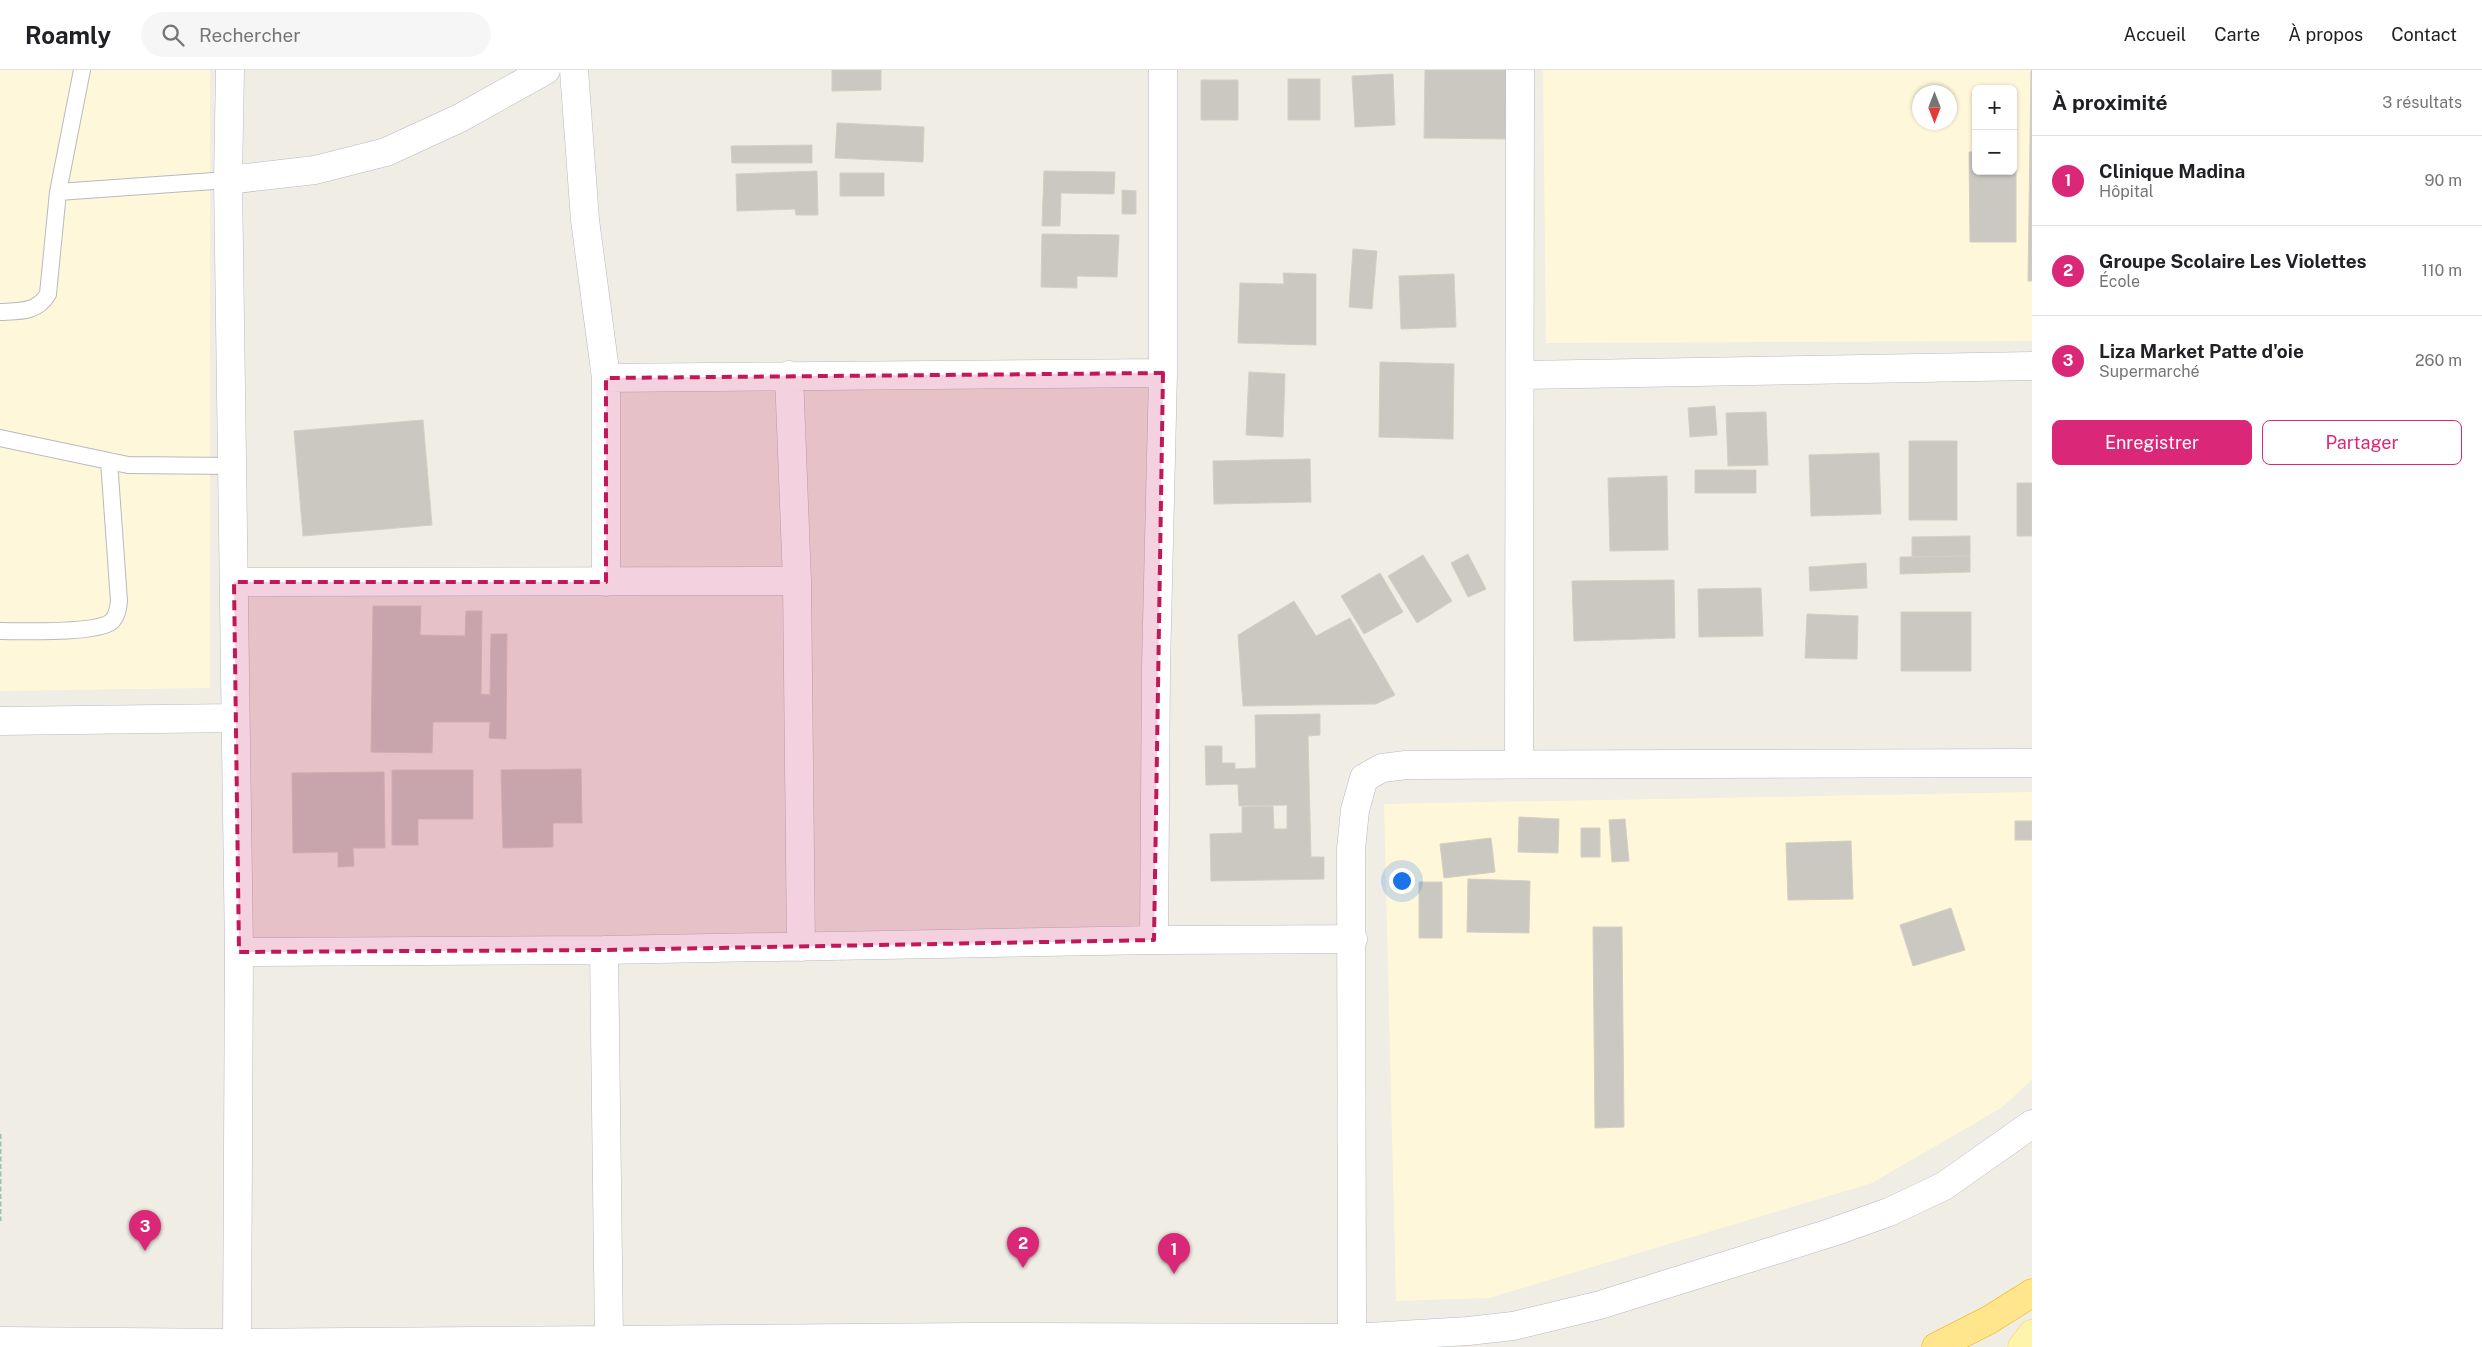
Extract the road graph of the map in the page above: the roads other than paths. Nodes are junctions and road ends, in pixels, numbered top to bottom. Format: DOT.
graph roads {
  1 [pos="82,70"];
  2 [pos="230,70"];
  3 [pos="546,70"];
  4 [pos="574,70"];
  5 [pos="1163,70"];
  6 [pos="1520,70"];
  7 [pos="228,180"];
  8 [pos="58,192"];
  9 [pos="0,312"];
  10 [pos="2032,366"];
  11 [pos="1163,373"];
  12 [pos="1520,375"];
  13 [pos="789,376"];
  14 [pos="606,378"];
  15 [pos="0,438"];
  16 [pos="109,461"];
  17 [pos="232,466"];
  18 [pos="797,581"];
  19 [pos="234,582"];
  20 [pos="606,582"];
  21 [pos="0,631"];
  22 [pos="235,718"];
  23 [pos="0,721"];
  24 [pos="2032,763"];
  25 [pos="1519,764"];
  26 [pos="1353,939"];
  27 [pos="1154,940"];
  28 [pos="801,947"];
  29 [pos="604,950"];
  30 [pos="239,952"];
  31 [pos="2032,1124"];
  32 [pos="2032,1293"];
  33 [pos="2032,1334"];
  34 [pos="1352,1338"];
  35 [pos="0,1341"];
  36 [pos="608,1341"];
  37 [pos="237,1345"];
  38 [pos="1936,1347"];
  39 [pos="2022,1347"];
  1 -- 8 [label="lane"];
  2 -- 7 [label="street"];
  3 -- 7 [label="street"];
  4 -- 14 [label="street"];
  5 -- 11 [label="street"];
  6 -- 12 [label="street"];
  7 -- 8 [label="lane"];
  7 -- 17 [label="street"];
  8 -- 9 [label="lane"];
  10 -- 12 [label="street"];
  11 -- 13 [label="street"];
  11 -- 27 [label="street"];
  12 -- 25 [label="street"];
  13 -- 14 [label="street"];
  13 -- 18 [label="street"];
  14 -- 20 [label="street"];
  15 -- 16 [label="lane"];
  16 -- 17 [label="lane"];
  16 -- 21 [label="lane"];
  17 -- 19 [label="street"];
  18 -- 20 [label="street"];
  18 -- 28 [label="street"];
  19 -- 20 [label="street"];
  19 -- 22 [label="street"];
  22 -- 23 [label="street"];
  22 -- 30 [label="street"];
  24 -- 25 [label="street"];
  25 -- 26 [label="street"];
  26 -- 27 [label="street"];
  26 -- 34 [label="street"];
  27 -- 28 [label="street"];
  28 -- 29 [label="street"];
  29 -- 30 [label="street"];
  29 -- 36 [label="street"];
  30 -- 37 [label="street"];
  31 -- 34 [label="street"];
  32 -- 38 [label="highway"];
  33 -- 39 [label="main road"];
  34 -- 36 [label="street"];
  35 -- 37 [label="street"];
  36 -- 37 [label="street"];
}
